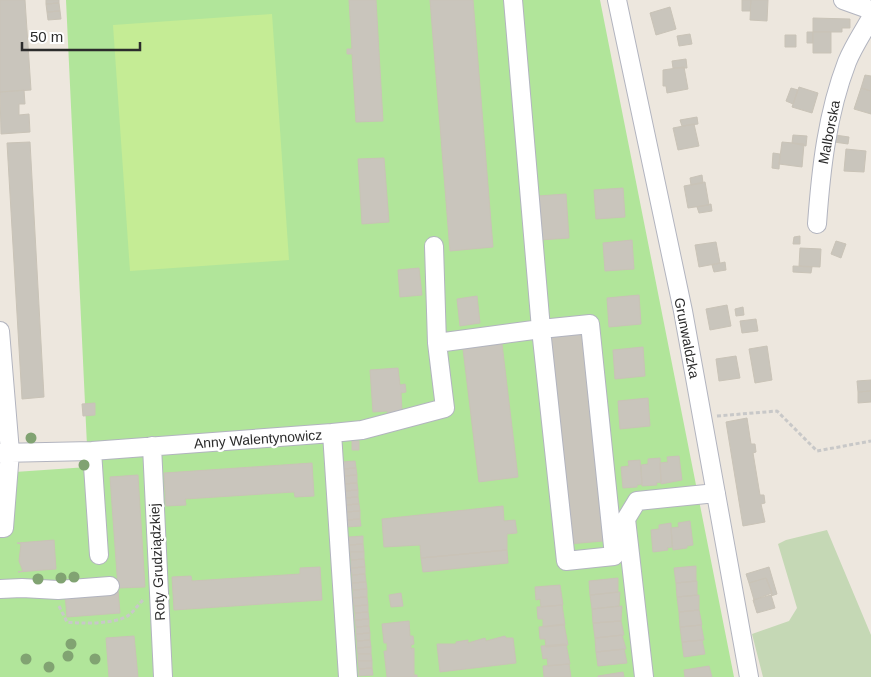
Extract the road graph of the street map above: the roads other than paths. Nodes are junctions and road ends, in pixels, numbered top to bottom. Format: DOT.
graph roads {
  1 [pos="513,0"];
  2 [pos="617,0"];
  3 [pos="843,0"];
  4 [pos="871,10"];
  5 [pos="871,18"];
  6 [pos="817,224"];
  7 [pos="434,246"];
  8 [pos="541,329"];
  9 [pos="0,331"];
  10 [pos="437,343"];
  11 [pos="332,433"];
  12 [pos="152,446"];
  13 [pos="92,451"];
  14 [pos="5,452"];
  15 [pos="716,493"];
  16 [pos="0,528"];
  17 [pos="99,555"];
  18 [pos="110,586"];
  19 [pos="0,589"];
  20 [pos="163,677"];
  21 [pos="348,677"];
  22 [pos="644,677"];
  23 [pos="749,677"];
  1 -- 8 [label="street"];
  2 -- 15 [label="street, Grunwaldzka"];
  3 -- 4 [label="street"];
  5 -- 6 [label="street, Malborska"];
  7 -- 10 [label="street"];
  8 -- 8 [label="street"];
  8 -- 10 [label="street"];
  9 -- 14 [label="street"];
  10 -- 11 [label="street"];
  11 -- 12 [label="street, Anny Walentynowicz"];
  11 -- 21 [label="street, Anny Walentynowicz"];
  12 -- 13 [label="street, Anny Walentynowicz"];
  12 -- 20 [label="street, Roty Grudziądzkiej"];
  13 -- 14 [label="street, Anny Walentynowicz"];
  13 -- 17 [label="street"];
  14 -- 16 [label="street"];
  15 -- 22 [label="street"];
  15 -- 23 [label="street, Grunwaldzka"];
  18 -- 19 [label="street"];
}
